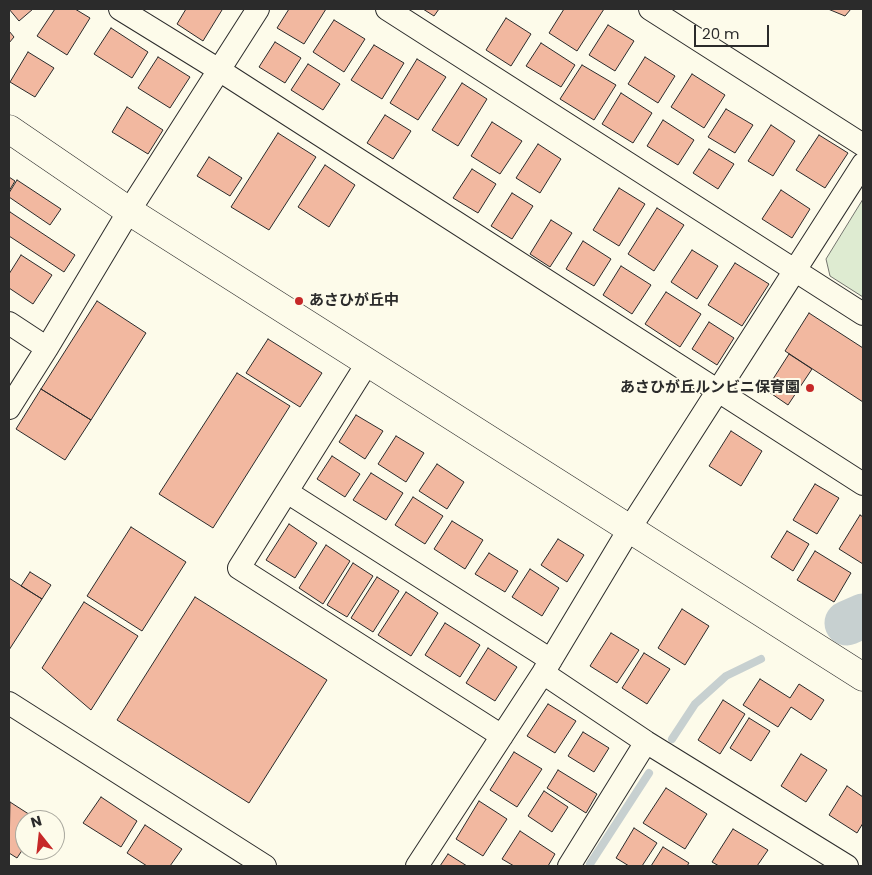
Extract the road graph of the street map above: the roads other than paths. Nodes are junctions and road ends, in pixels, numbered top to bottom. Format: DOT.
graph roads {
  1 [pos="120,9"];
  2 [pos="258,9"];
  3 [pos="387,9"];
  4 [pos="650,9"];
  5 [pos="219,70"];
  6 [pos="9,129"];
  7 [pos="863,145"];
  8 [pos="863,164"];
  9 [pos="129,211"];
  10 [pos="795,270"];
  11 [pos="863,314"];
  12 [pos="9,323"];
  13 [pos="47,348"];
  14 [pos="368,362"];
  15 [pos="718,391"];
  16 [pos="9,408"];
  17 [pos="863,484"];
  18 [pos="287,492"];
  19 [pos="630,528"];
  20 [pos="547,666"];
  21 [pos="863,677"];
  22 [pos="9,703"];
  23 [pos="502,736"];
  24 [pos="646,742"];
  25 [pos="265,866"];
  26 [pos="417,866"];
  27 [pos="569,866"];
  28 [pos="847,866"];
  1 -- 5 [label="street"];
  2 -- 5 [label="street"];
  3 -- 10 [label="street"];
  4 -- 7 [label="street"];
  5 -- 9 [label="street"];
  5 -- 15 [label="street"];
  6 -- 9 [label="street"];
  8 -- 10 [label="street"];
  9 -- 13 [label="street"];
  9 -- 14 [label="street"];
  10 -- 11 [label="street"];
  10 -- 15 [label="street"];
  12 -- 13 [label="street"];
  13 -- 16 [label="street"];
  14 -- 18 [label="street"];
  14 -- 19 [label="street"];
  15 -- 17 [label="street"];
  15 -- 19 [label="street"];
  18 -- 20 [label="street"];
  18 -- 23 [label="street"];
  19 -- 20 [label="street"];
  19 -- 21 [label="street"];
  20 -- 23 [label="street"];
  20 -- 24 [label="street"];
  22 -- 25 [label="street"];
  23 -- 26 [label="street"];
  24 -- 27 [label="street"];
  24 -- 28 [label="street"];
}
